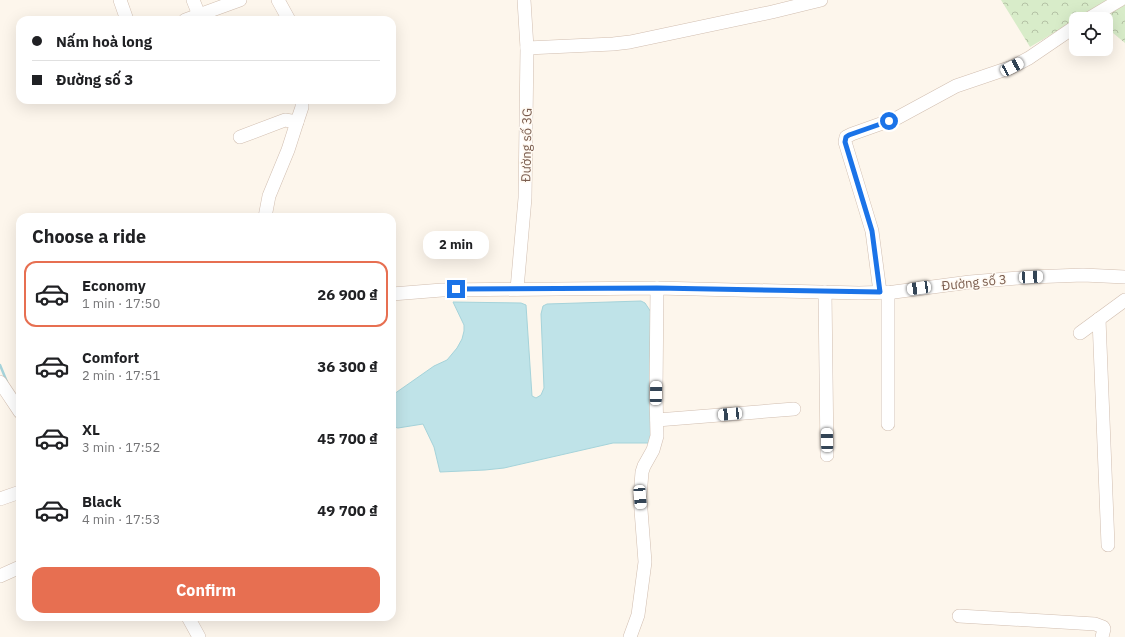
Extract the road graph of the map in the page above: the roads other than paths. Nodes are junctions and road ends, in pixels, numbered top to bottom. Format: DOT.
graph roads {
  1 [pos="120,0"];
  2 [pos="193,0"];
  3 [pos="240,0"];
  4 [pos="278,0"];
  5 [pos="524,0"];
  6 [pos="821,0"];
  7 [pos="1120,0"];
  8 [pos="1100,12"];
  9 [pos="199,15"];
  10 [pos="126,16"];
  11 [pos="287,16"];
  12 [pos="1069,31"];
  13 [pos="527,48"];
  14 [pos="302,104"];
  15 [pos="298,122"];
  16 [pos="240,137"];
  17 [pos="266,213"];
  18 [pos="1125,277"];
  19 [pos="657,288"];
  20 [pos="517,289"];
  21 [pos="826,292"];
  22 [pos="884,292"];
  23 [pos="396,294"];
  24 [pos="1125,300"];
  25 [pos="1099,319"];
  26 [pos="1080,333"];
  27 [pos="0,382"];
  28 [pos="16,406"];
  29 [pos="794,409"];
  30 [pos="658,420"];
  31 [pos="888,424"];
  32 [pos="827,455"];
  33 [pos="16,493"];
  34 [pos="0,499"];
  35 [pos="1108,545"];
  36 [pos="16,569"];
  37 [pos="0,576"];
  38 [pos="959,616"];
  39 [pos="190,621"];
  40 [pos="199,637"];
  41 [pos="630,637"];
  42 [pos="1102,637"];
  1 -- 10 [label="street"];
  2 -- 9 [label="street"];
  3 -- 9 [label="street"];
  4 -- 11 [label="street"];
  5 -- 13 [label="street, Đường số 3G"];
  6 -- 13 [label="street"];
  7 -- 8 [label="street"];
  12 -- 22 [label="street"];
  13 -- 20 [label="street, Đường số 3G"];
  14 -- 15 [label="street"];
  15 -- 16 [label="street"];
  15 -- 17 [label="street"];
  18 -- 22 [label="street, Đường số 3"];
  19 -- 20 [label="street, Đường số 3"];
  19 -- 21 [label="street, Đường số 3"];
  19 -- 30 [label="street"];
  20 -- 23 [label="street, Đường số 3"];
  21 -- 22 [label="street, Đường số 3"];
  21 -- 32 [label="street"];
  22 -- 31 [label="street"];
  24 -- 25 [label="street"];
  25 -- 26 [label="street"];
  25 -- 35 [label="street"];
  27 -- 28 [label="street"];
  29 -- 30 [label="street"];
  30 -- 41 [label="street"];
  33 -- 34 [label="street"];
  36 -- 37 [label="street"];
  38 -- 42 [label="street"];
  39 -- 40 [label="street"];
}
